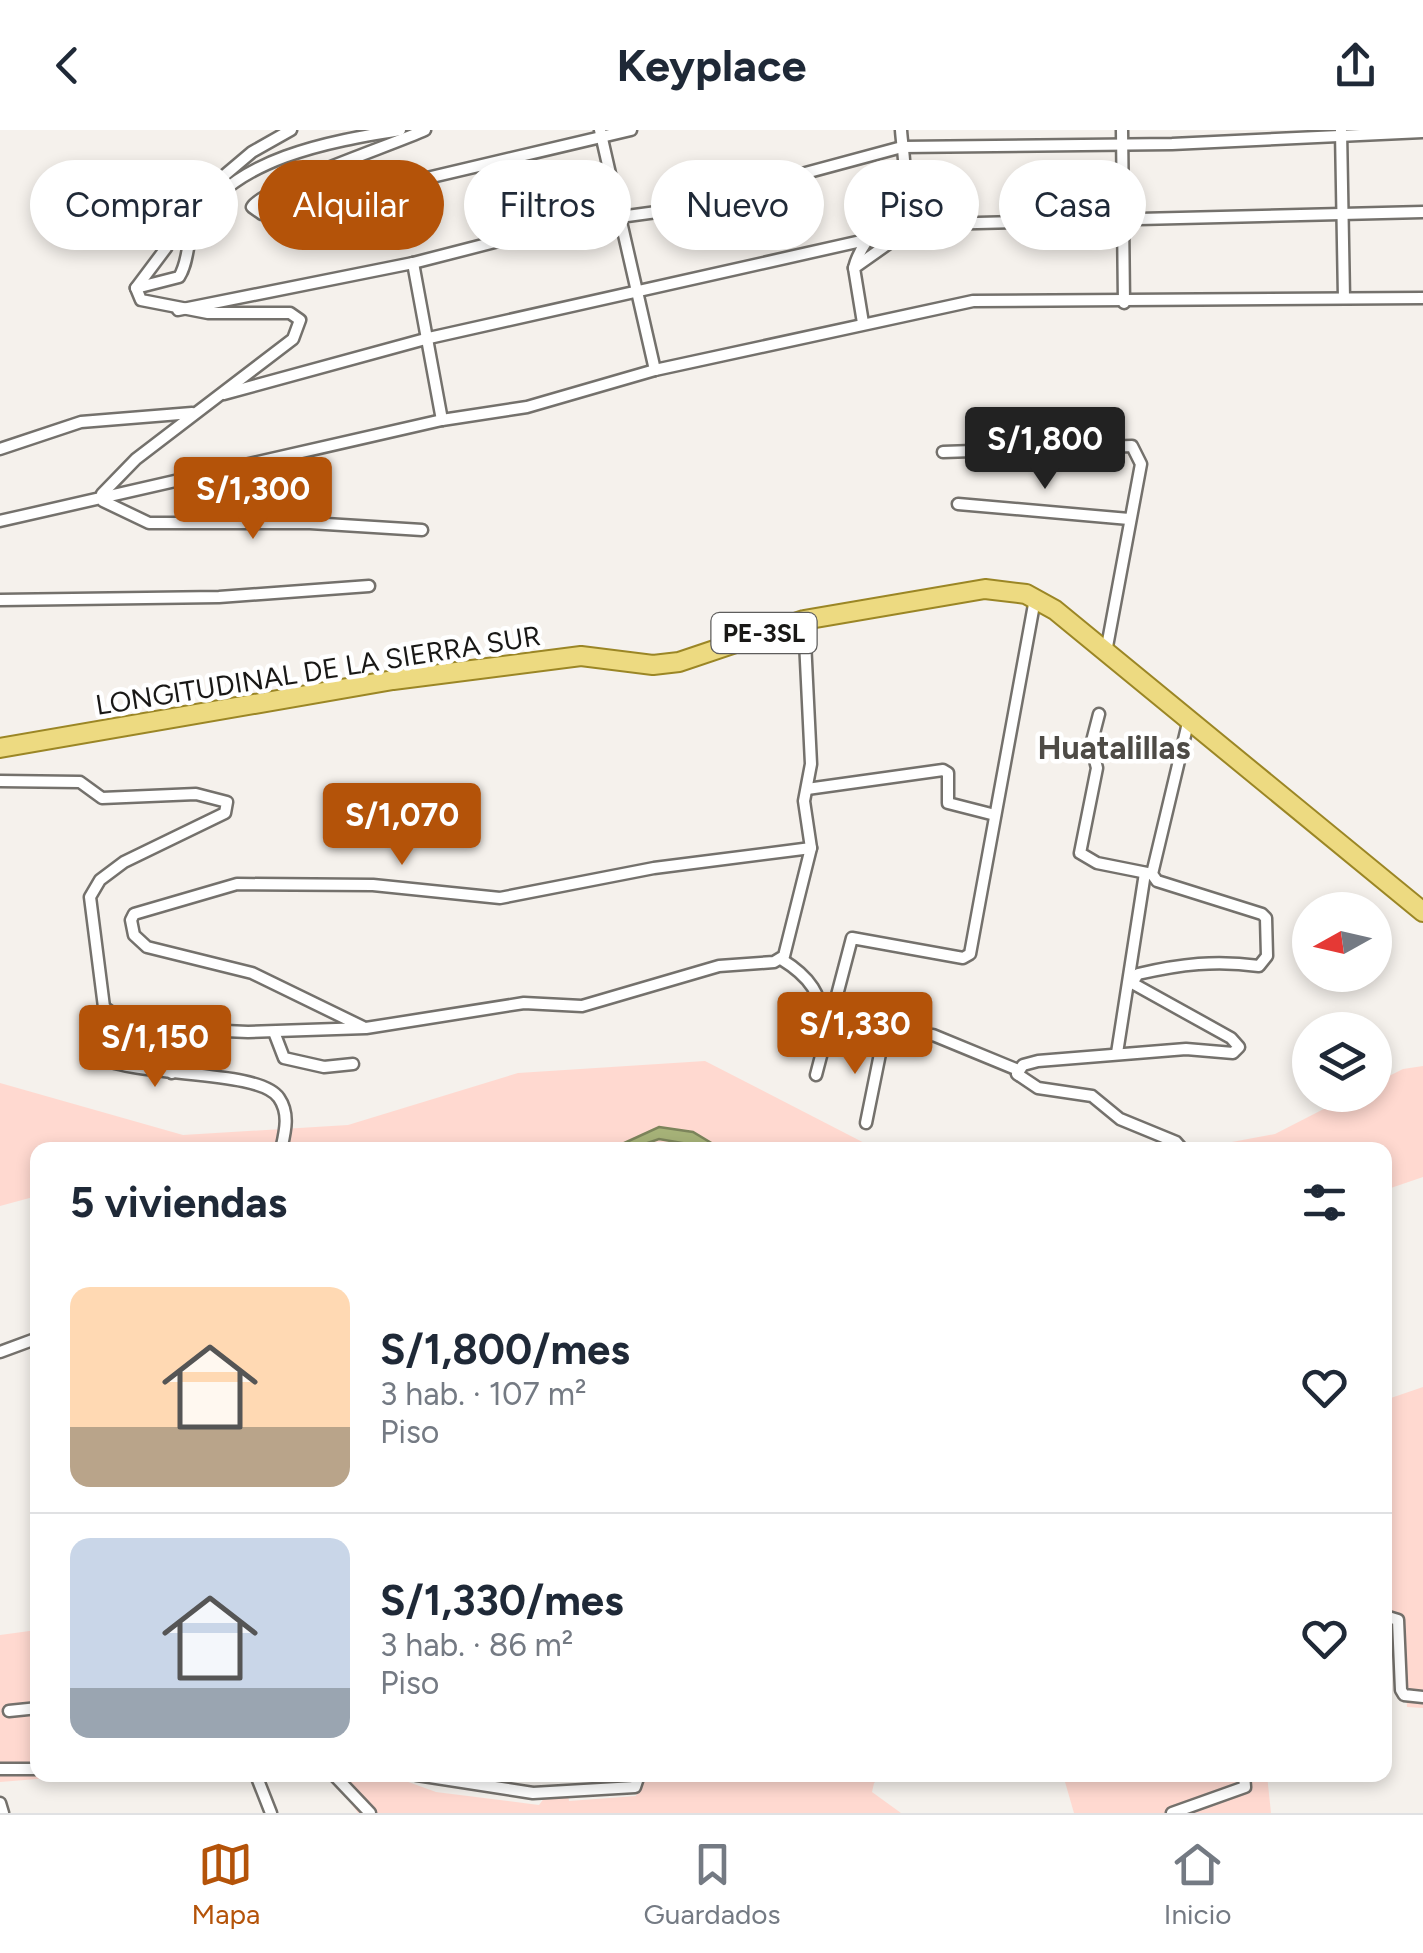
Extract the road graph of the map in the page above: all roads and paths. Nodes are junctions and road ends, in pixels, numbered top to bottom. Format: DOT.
graph roads {
  1 [pos="292,130"];
  2 [pos="400,130"];
  3 [pos="425,130"];
  4 [pos="630,130"];
  5 [pos="901,130"];
  6 [pos="1122,130"];
  7 [pos="386,131"];
  8 [pos="1340,132"];
  9 [pos="1423,132"];
  10 [pos="601,133"];
  11 [pos="1122,145"];
  12 [pos="902,147"];
  13 [pos="368,156"];
  14 [pos="608,160"];
  15 [pos="903,160"];
  16 [pos="1122,160"];
  17 [pos="1423,212"];
  18 [pos="1342,214"];
  19 [pos="631,216"];
  20 [pos="1146,222"];
  21 [pos="844,244"];
  22 [pos="464,250"];
  23 [pos="630,250"];
  24 [pos="862,250"];
  25 [pos="883,250"];
  26 [pos="1123,250"];
  27 [pos="413,263"];
  28 [pos="854,268"];
  29 [pos="136,288"];
  30 [pos="640,291"];
  31 [pos="1344,298"];
  32 [pos="1423,298"];
  33 [pos="1124,302"];
  34 [pos="178,310"];
  35 [pos="864,323"];
  36 [pos="428,338"];
  37 [pos="655,370"];
  38 [pos="224,394"];
  39 [pos="193,413"];
  40 [pos="442,420"];
  41 [pos="0,449"];
  42 [pos="942,452"];
  43 [pos="102,500"];
  44 [pos="958,504"];
  45 [pos="1129,519"];
  46 [pos="0,522"];
  47 [pos="422,530"];
  48 [pos="369,586"];
  49 [pos="1034,599"];
  50 [pos="0,600"];
  51 [pos="804,620"];
  52 [pos="1106,653"];
  53 [pos="1099,714"];
  54 [pos="1188,723"];
  55 [pos="0,748"];
  56 [pos="0,781"];
  57 [pos="807,789"];
  58 [pos="995,815"];
  59 [pos="811,848"];
  60 [pos="1149,874"];
  61 [pos="1423,912"];
  62 [pos="781,959"];
  63 [pos="104,1007"];
  64 [pos="826,1027"];
  65 [pos="366,1028"];
  66 [pos="179,1029"];
  67 [pos="274,1032"];
  68 [pos="883,1039"];
  69 [pos="1117,1052"];
  70 [pos="354,1064"];
  71 [pos="1018,1070"];
  72 [pos="172,1073"];
  73 [pos="816,1075"];
  74 [pos="866,1123"];
  75 [pos="282,1142"];
  76 [pos="1176,1142"];
  77 [pos="30,1341"];
  78 [pos="0,1352"];
  79 [pos="1392,1618"];
  80 [pos="1423,1697"];
  81 [pos="30,1709"];
  82 [pos="9,1711"];
  83 [pos="30,1769"];
  84 [pos="0,1770"];
  85 [pos="259,1782"];
  86 [pos="341,1782"];
  87 [pos="462,1782"];
  88 [pos="637,1782"];
  89 [pos="1245,1782"];
  90 [pos="0,1804"];
  91 [pos="4,1813"];
  92 [pos="270,1813"];
  93 [pos="370,1813"];
  94 [pos="1172,1813"];
  1 -- 29 [label="street"];
  2 -- 7 [label="street"];
  3 -- 13 [label="street"];
  4 -- 10 [label="street"];
  5 -- 12 [label="street"];
  6 -- 11 [label="street"];
  7 -- 13 [label="street"];
  7 -- 29 [label="street"];
  8 -- 9 [label="street"];
  8 -- 11 [label="street"];
  8 -- 18 [label="street"];
  10 -- 13 [label="street"];
  10 -- 14 [label="street"];
  11 -- 12 [label="street"];
  11 -- 16 [label="street"];
  12 -- 15 [label="street"];
  12 -- 19 [label="street"];
  17 -- 18 [label="street"];
  18 -- 20 [label="street"];
  18 -- 31 [label="street"];
  21 -- 30 [label="street"];
  22 -- 27 [label="street"];
  23 -- 30 [label="street"];
  24 -- 28 [label="street"];
  25 -- 28 [label="street"];
  26 -- 33 [label="street"];
  27 -- 34 [label="street"];
  27 -- 36 [label="street"];
  28 -- 35 [label="street"];
  29 -- 34 [label="street"];
  30 -- 36 [label="street"];
  30 -- 37 [label="street"];
  31 -- 32 [label="street"];
  31 -- 33 [label="street"];
  33 -- 35 [label="street"];
  34 -- 38 [label="street"];
  35 -- 37 [label="street"];
  36 -- 38 [label="street"];
  36 -- 40 [label="street"];
  37 -- 40 [label="street"];
  38 -- 39 [label="street"];
  39 -- 41 [label="street"];
  39 -- 43 [label="street"];
  40 -- 43 [label="street"];
  42 -- 45 [label="street"];
  43 -- 46 [label="street"];
  43 -- 47 [label="street"];
  44 -- 45 [label="street"];
  45 -- 52 [label="street"];
  48 -- 50 [label="street"];
  49 -- 51 [label="main road, LONGITUDINAL DE LA SIERRA SUR / PE-3SL"];
  49 -- 52 [label="main road, LONGITUDINAL DE LA SIERRA SUR / PE-3SL"];
  49 -- 58 [label="street"];
  51 -- 55 [label="main road, LONGITUDINAL DE LA SIERRA SUR / PE-3SL"];
  51 -- 57 [label="street"];
  52 -- 54 [label="main road, LONGITUDINAL DE LA SIERRA SUR / PE-3SL"];
  53 -- 60 [label="street"];
  54 -- 60 [label="street"];
  54 -- 61 [label="main road, LONGITUDINAL DE LA SIERRA SUR / PE-3SL"];
  56 -- 63 [label="street"];
  57 -- 58 [label="street"];
  57 -- 59 [label="street"];
  58 -- 64 [label="street"];
  59 -- 62 [label="street"];
  59 -- 65 [label="street"];
  60 -- 69 [label="street"];
  60 -- 69 [label="street"];
  62 -- 64 [label="street"];
  62 -- 65 [label="street"];
  63 -- 66 [label="street"];
  63 -- 72 [label="street"];
  64 -- 68 [label="street"];
  64 -- 73 [label="street"];
  65 -- 67 [label="street"];
  66 -- 67 [label="street"];
  66 -- 72 [label="street"];
  67 -- 70 [label="street"];
  68 -- 71 [label="street"];
  68 -- 74 [label="street"];
  69 -- 71 [label="street"];
  71 -- 76 [label="street"];
  72 -- 75 [label="street"];
  77 -- 78 [label="street"];
  79 -- 80 [label="street"];
  81 -- 82 [label="street"];
  83 -- 84 [label="street"];
  85 -- 92 [label="street"];
  86 -- 93 [label="street"];
  87 -- 88 [label="street"];
  89 -- 94 [label="street"];
  90 -- 91 [label="street"];
}
